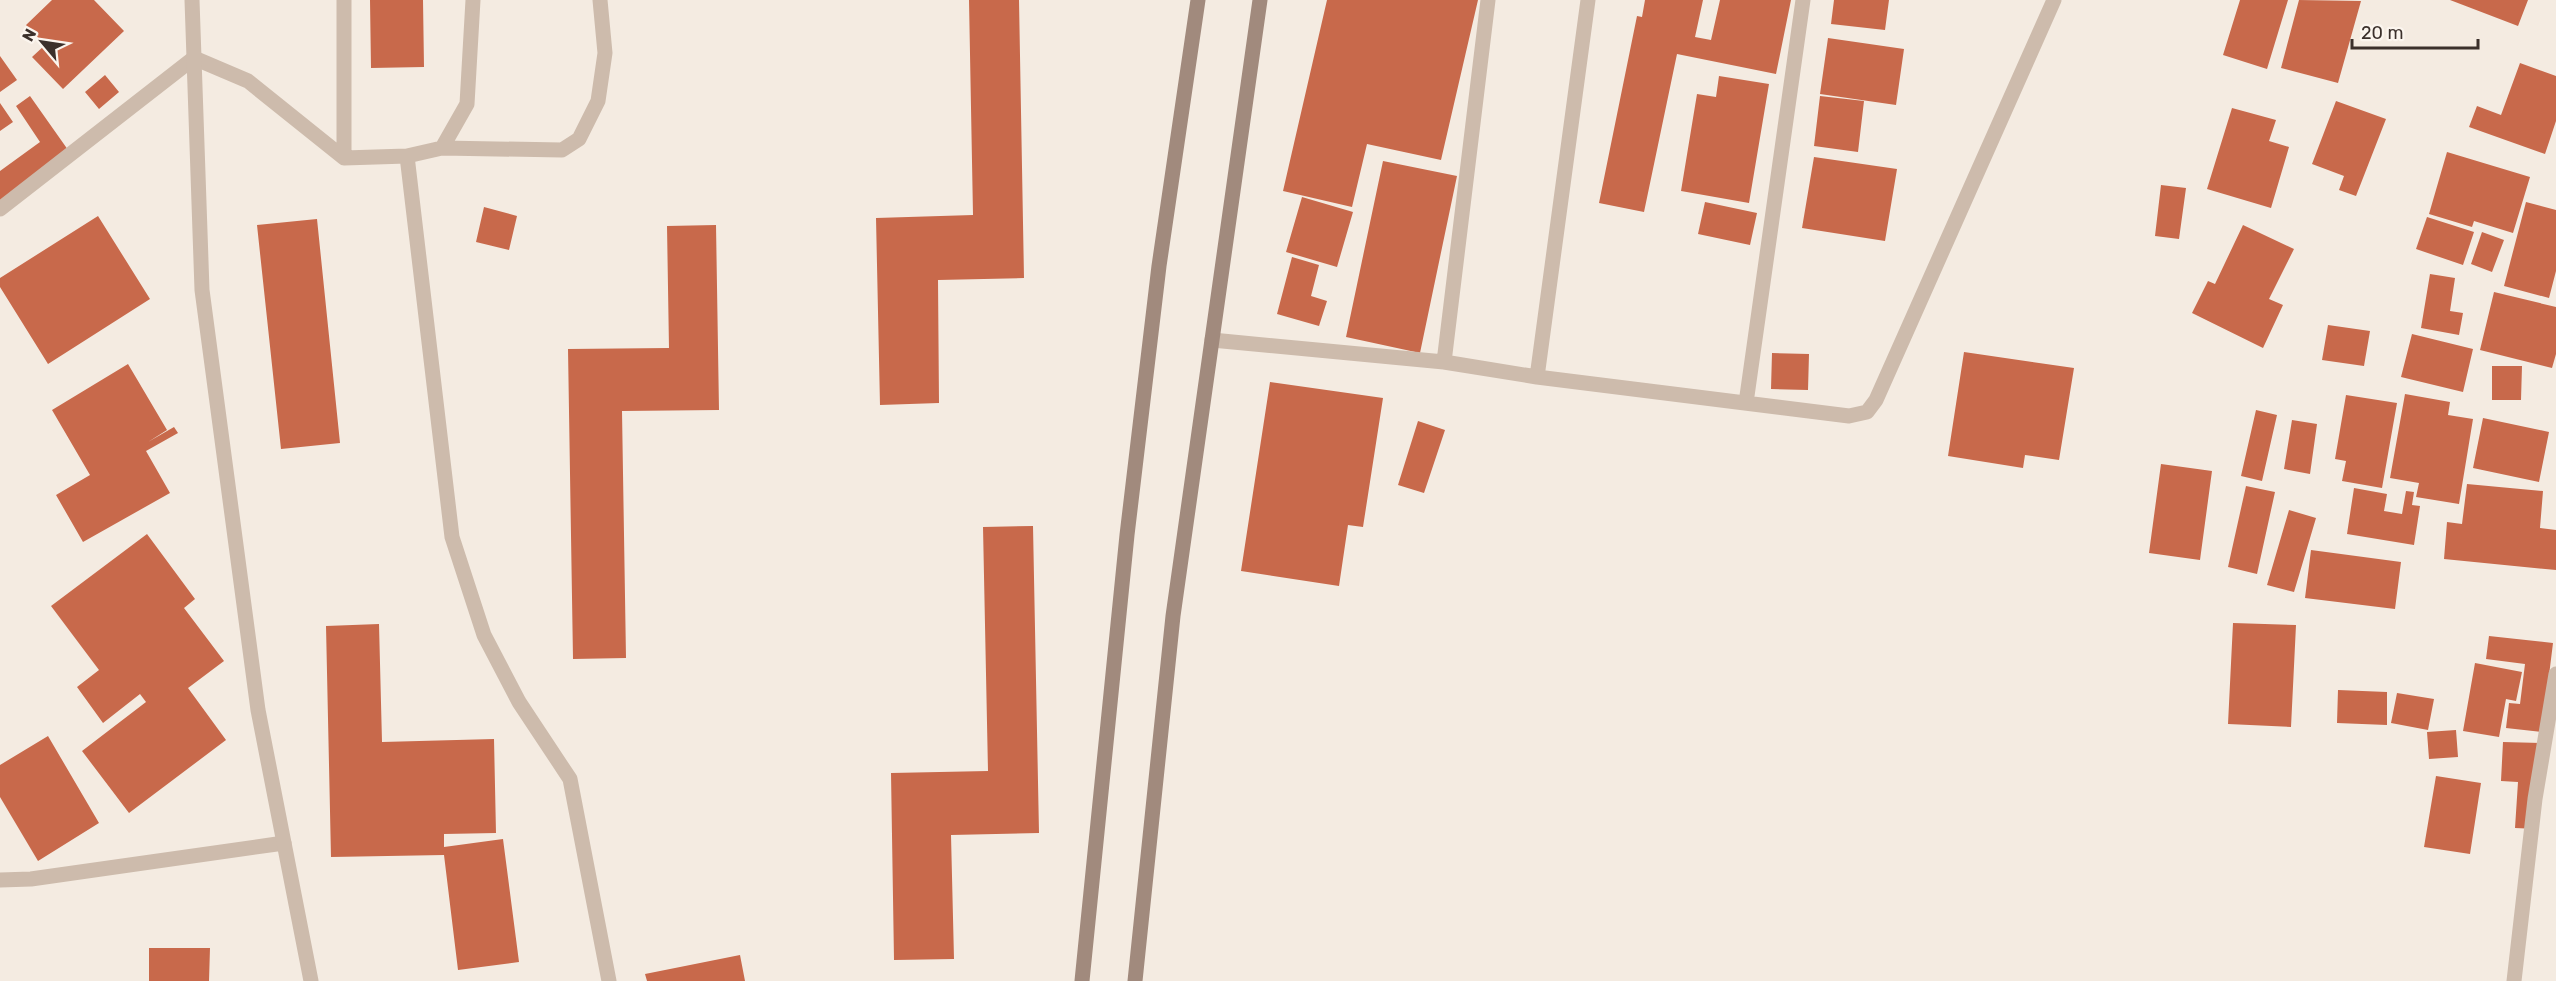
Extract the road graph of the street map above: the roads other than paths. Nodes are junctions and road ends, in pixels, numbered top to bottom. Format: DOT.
graph roads {
  1 [pos="192,0"];
  2 [pos="344,0"];
  3 [pos="474,0"];
  4 [pos="600,0"];
  5 [pos="1198,0"];
  6 [pos="1260,0"];
  7 [pos="1488,0"];
  8 [pos="1588,0"];
  9 [pos="1803,0"];
  10 [pos="2054,0"];
  11 [pos="194,58"];
  12 [pos="442,148"];
  13 [pos="407,156"];
  14 [pos="344,158"];
  15 [pos="0,209"];
  16 [pos="1212,340"];
  17 [pos="1444,362"];
  18 [pos="1537,377"];
  19 [pos="1746,403"];
  20 [pos="2556,674"];
  21 [pos="284,843"];
  22 [pos="0,880"];
  23 [pos="311,981"];
  24 [pos="609,981"];
  25 [pos="1083,981"];
  26 [pos="1135,981"];
  27 [pos="2514,981"];
  1 -- 11 [label="street"];
  2 -- 14 [label="street"];
  3 -- 12 [label="street"];
  4 -- 12 [label="street"];
  5 -- 25 [label="main road"];
  6 -- 16 [label="main road"];
  7 -- 17 [label="street"];
  8 -- 18 [label="street"];
  9 -- 19 [label="street"];
  10 -- 19 [label="street"];
  11 -- 14 [label="street"];
  11 -- 15 [label="street"];
  11 -- 21 [label="street"];
  12 -- 13 [label="street"];
  13 -- 14 [label="street"];
  13 -- 24 [label="street"];
  16 -- 17 [label="street"];
  16 -- 26 [label="main road"];
  17 -- 18 [label="street"];
  18 -- 19 [label="street"];
  20 -- 27 [label="street"];
  21 -- 22 [label="street"];
  21 -- 23 [label="street"];
}
